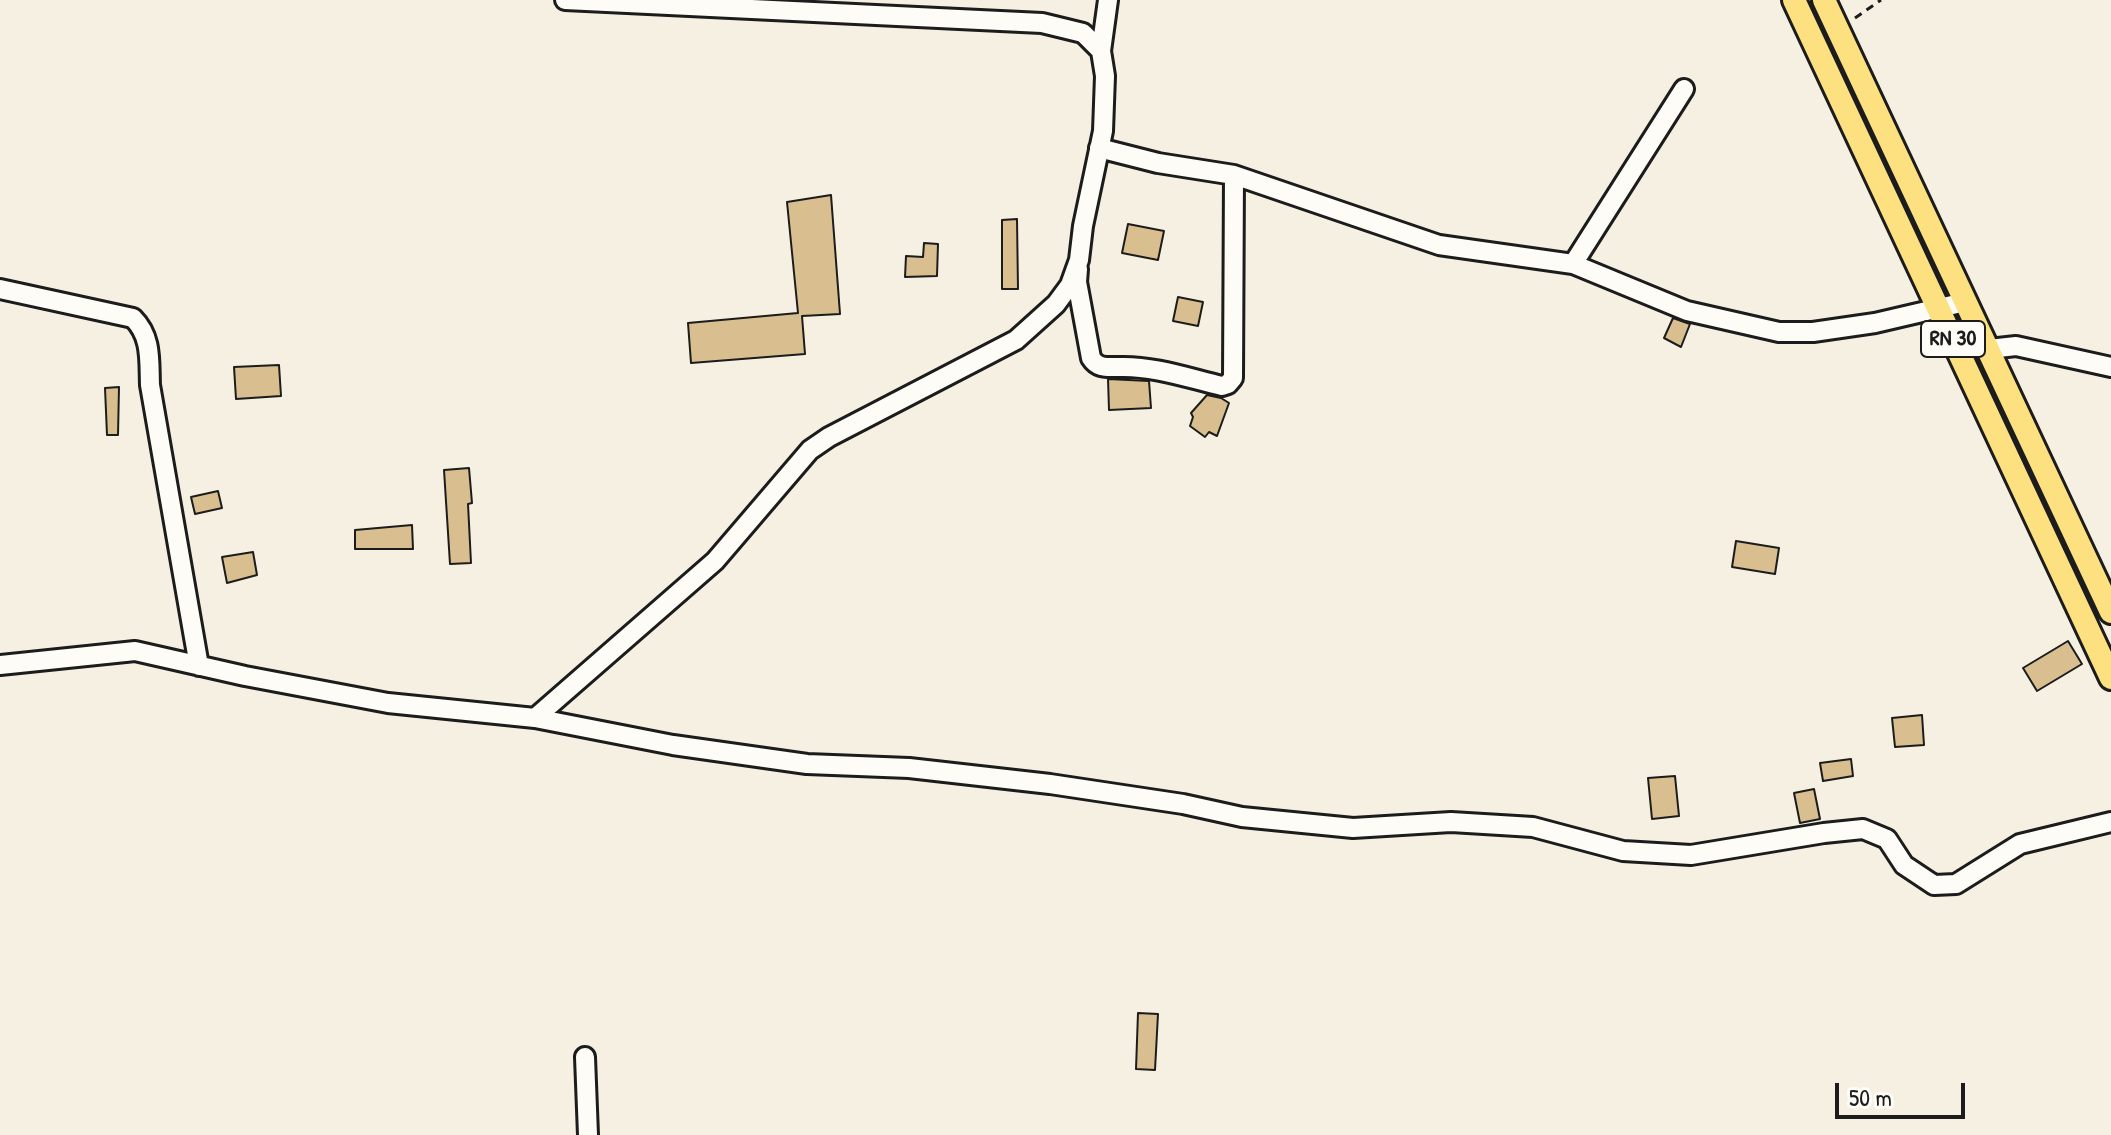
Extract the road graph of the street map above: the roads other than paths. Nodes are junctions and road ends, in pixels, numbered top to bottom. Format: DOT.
graph roads {
  1 [pos="565,0"];
  2 [pos="1108,0"];
  3 [pos="1794,0"];
  4 [pos="1824,0"];
  5 [pos="611,1"];
  6 [pos="1101,51"];
  7 [pos="1684,89"];
  8 [pos="1099,148"];
  9 [pos="1234,175"];
  10 [pos="1079,260"];
  11 [pos="1573,264"];
  12 [pos="0,289"];
  13 [pos="1965,302"];
  14 [pos="1939,308"];
  15 [pos="1989,349"];
  16 [pos="2111,367"];
  17 [pos="2111,612"];
  18 [pos="0,665"];
  19 [pos="199,666"];
  20 [pos="2111,678"];
  21 [pos="535,718"];
  22 [pos="2111,822"];
  23 [pos="585,1057"];
  24 [pos="588,1135"];
  1 -- 5 [label="street"];
  2 -- 6 [label="street"];
  3 -- 14 [label="main road, RN 30 / RN 30"];
  4 -- 13 [label="main road, RN 30"];
  5 -- 6 [label="street"];
  6 -- 8 [label="street"];
  7 -- 11 [label="street"];
  8 -- 9 [label="street"];
  8 -- 10 [label="street"];
  9 -- 10 [label="street"];
  9 -- 11 [label="street"];
  10 -- 21 [label="street"];
  11 -- 14 [label="street"];
  12 -- 19 [label="street"];
  13 -- 14 [label="street"];
  13 -- 15 [label="main road, RN 30"];
  14 -- 20 [label="main road, RN 30 / RN 30"];
  15 -- 16 [label="street"];
  15 -- 17 [label="main road, RN 30"];
  18 -- 19 [label="street"];
  19 -- 21 [label="street"];
  21 -- 22 [label="street"];
  23 -- 24 [label="street"];
}
